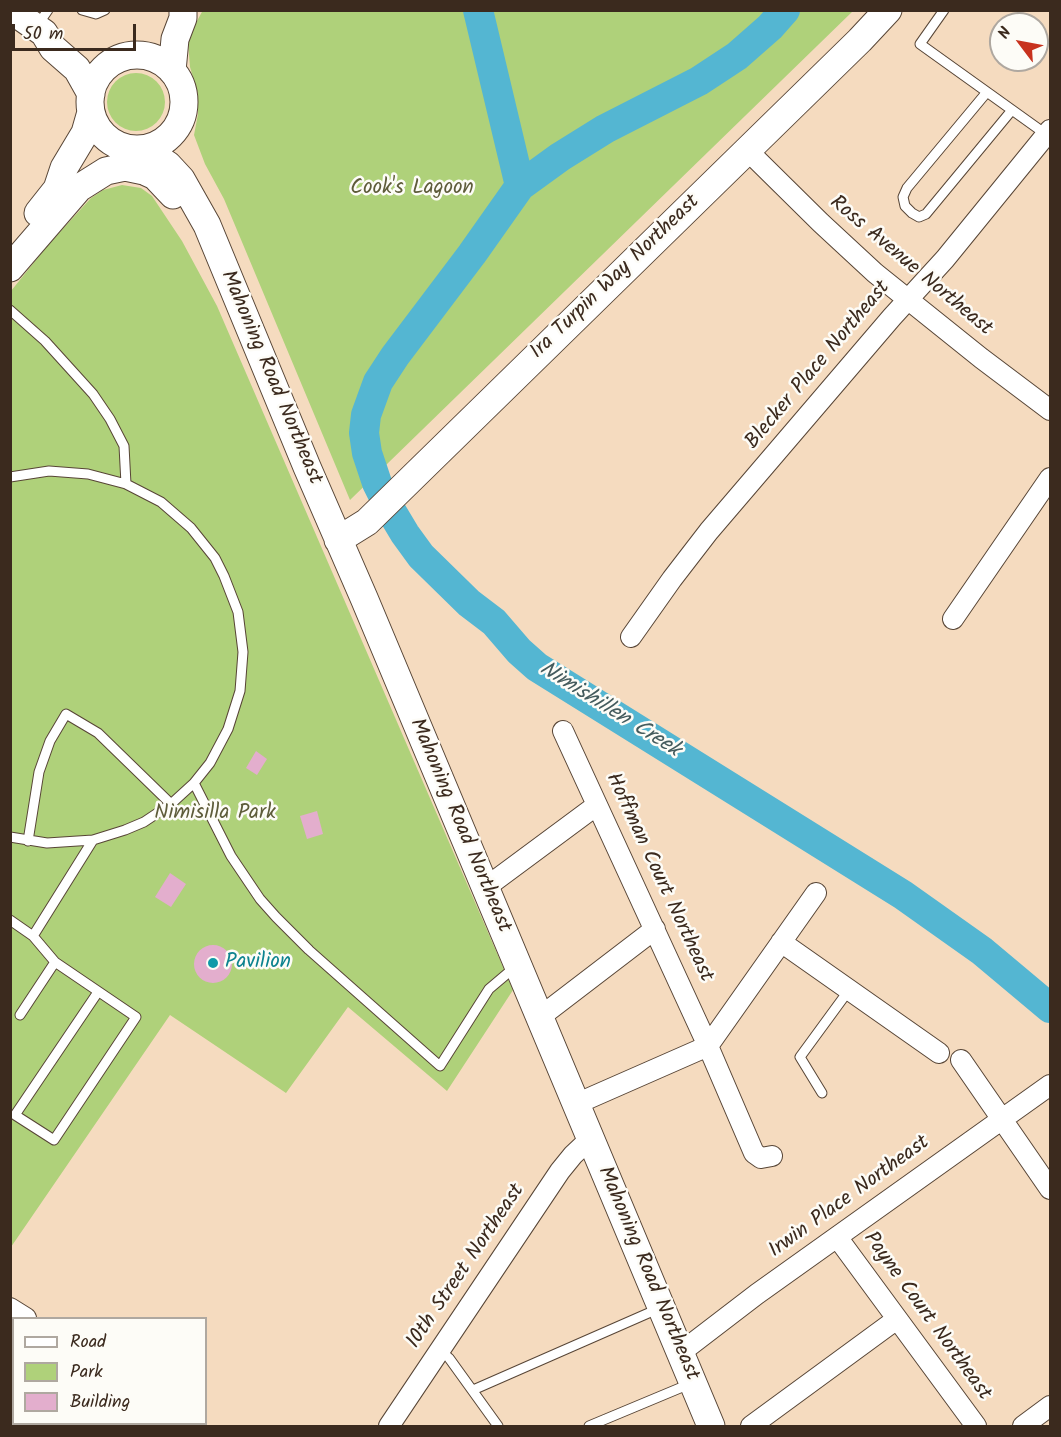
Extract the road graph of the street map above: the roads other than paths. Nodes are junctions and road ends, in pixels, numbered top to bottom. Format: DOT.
graph roads {
  1 [pos="11,10"];
  2 [pos="82,10"];
  3 [pos="105,10"];
  4 [pos="172,10"];
  5 [pos="183,10"];
  6 [pos="888,10"];
  7 [pos="944,10"];
  8 [pos="43,24"];
  9 [pos="127,58"];
  10 [pos="172,70"];
  11 [pos="987,92"];
  12 [pos="91,103"];
  13 [pos="1012,110"];
  14 [pos="177,127"];
  15 [pos="1049,133"];
  16 [pos="137,149"];
  17 [pos="747,150"];
  18 [pos="57,189"];
  19 [pos="207,225"];
  20 [pos="10,247"];
  21 [pos="10,268"];
  22 [pos="907,300"];
  23 [pos="240,304"];
  24 [pos="10,310"];
  25 [pos="1050,410"];
  26 [pos="10,477"];
  27 [pos="1050,478"];
  28 [pos="126,484"];
  29 [pos="338,540"];
  30 [pos="953,619"];
  31 [pos="631,637"];
  32 [pos="563,731"];
  33 [pos="194,783"];
  34 [pos="171,804"];
  35 [pos="597,805"];
  36 [pos="10,837"];
  37 [pos="93,840"];
  38 [pos="28,841"];
  39 [pos="485,888"];
  40 [pos="816,893"];
  41 [pos="10,920"];
  42 [pos="655,929"];
  43 [pos="33,936"];
  44 [pos="781,942"];
  45 [pos="55,962"];
  46 [pos="518,964"];
  47 [pos="849,990"];
  48 [pos="98,992"];
  49 [pos="20,1015"];
  50 [pos="540,1017"];
  51 [pos="708,1046"];
  52 [pos="939,1053"];
  53 [pos="961,1060"];
  54 [pos="1050,1085"];
  55 [pos="822,1093"];
  56 [pos="576,1104"];
  57 [pos="1002,1119"];
  58 [pos="590,1139"];
  59 [pos="772,1156"];
  60 [pos="1050,1189"];
  61 [pos="837,1237"];
  62 [pos="661,1307"];
  63 [pos="10,1308"];
  64 [pos="24,1317"];
  65 [pos="897,1319"];
  66 [pos="440,1350"];
  67 [pos="680,1353"];
  68 [pos="692,1382"];
  69 [pos="473,1390"];
  70 [pos="1050,1406"];
  71 [pos="389,1426"];
  72 [pos="498,1426"];
  73 [pos="589,1426"];
  74 [pos="711,1426"];
  75 [pos="751,1426"];
  76 [pos="976,1426"];
  77 [pos="1023,1426"];
  1 -- 8 [label="main road"];
  2 -- 3 [label="lane"];
  4 -- 9 [label="main road"];
  5 -- 10 [label="main road"];
  6 -- 17 [label="main road, Ira Turpin Way Northeast"];
  7 -- 11 [label="lane"];
  8 -- 9 [label="main road"];
  8 -- 12 [label="main road"];
  9 -- 10 [label="main road"];
  9 -- 12 [label="main road"];
  10 -- 14 [label="main road"];
  11 -- 13 [label="lane"];
  11 -- 13 [label="lane"];
  12 -- 16 [label="main road"];
  12 -- 18 [label="main road"];
  13 -- 15 [label="lane"];
  14 -- 16 [label="main road"];
  14 -- 19 [label="main road, Mahoning Road Northeast"];
  15 -- 22 [label="street, Blecker Place Northeast"];
  16 -- 18 [label="main road"];
  16 -- 19 [label="main road, Mahoning Road Northeast"];
  17 -- 22 [label="street, Ross Avenue Northeast"];
  17 -- 29 [label="main road, Ira Turpin Way Northeast"];
  18 -- 20 [label="main road"];
  19 -- 23 [label="main road, Mahoning Road Northeast"];
  21 -- 23 [label="main road"];
  22 -- 25 [label="street, Ross Avenue Northeast"];
  22 -- 31 [label="street, Blecker Place Northeast"];
  23 -- 29 [label="main road, Mahoning Road Northeast"];
  24 -- 28 [label="lane"];
  26 -- 28 [label="lane"];
  27 -- 30 [label="street"];
  28 -- 33 [label="lane"];
  29 -- 39 [label="main road, Mahoning Road Northeast"];
  32 -- 35 [label="street, Hoffman Court Northeast"];
  33 -- 34 [label="lane"];
  33 -- 46 [label="lane"];
  34 -- 37 [label="lane"];
  34 -- 38 [label="lane"];
  35 -- 39 [label="street"];
  35 -- 42 [label="street, Hoffman Court Northeast"];
  36 -- 38 [label="lane"];
  37 -- 38 [label="lane"];
  37 -- 43 [label="lane"];
  39 -- 46 [label="main road, Mahoning Road Northeast"];
  40 -- 44 [label="street"];
  41 -- 43 [label="lane"];
  42 -- 50 [label="street"];
  42 -- 51 [label="street, Hoffman Court Northeast"];
  43 -- 45 [label="lane"];
  44 -- 47 [label="street"];
  44 -- 51 [label="street"];
  45 -- 48 [label="lane"];
  45 -- 49 [label="lane"];
  46 -- 50 [label="main road, Mahoning Road Northeast"];
  47 -- 52 [label="street"];
  47 -- 55 [label="lane"];
  48 -- 48 [label="lane"];
  50 -- 56 [label="main road, Mahoning Road Northeast"];
  51 -- 56 [label="street"];
  51 -- 59 [label="street"];
  53 -- 57 [label="street"];
  54 -- 57 [label="street, Irwin Place Northeast"];
  56 -- 58 [label="main road, Mahoning Road Northeast"];
  57 -- 60 [label="street"];
  57 -- 61 [label="street, Irwin Place Northeast"];
  58 -- 62 [label="main road, Mahoning Road Northeast"];
  58 -- 66 [label="street, 10th Street Northeast"];
  61 -- 65 [label="street, Payne Court Northeast"];
  61 -- 67 [label="street, Irwin Place Northeast"];
  62 -- 67 [label="main road, Mahoning Road Northeast"];
  62 -- 69 [label="lane"];
  63 -- 64 [label="street"];
  65 -- 75 [label="street"];
  65 -- 76 [label="street, Payne Court Northeast"];
  66 -- 69 [label="lane"];
  66 -- 71 [label="street, 10th Street Northeast"];
  67 -- 68 [label="main road, Mahoning Road Northeast"];
  68 -- 73 [label="lane"];
  68 -- 74 [label="main road, Mahoning Road Northeast"];
  69 -- 72 [label="lane"];
  70 -- 77 [label="street"];
}
